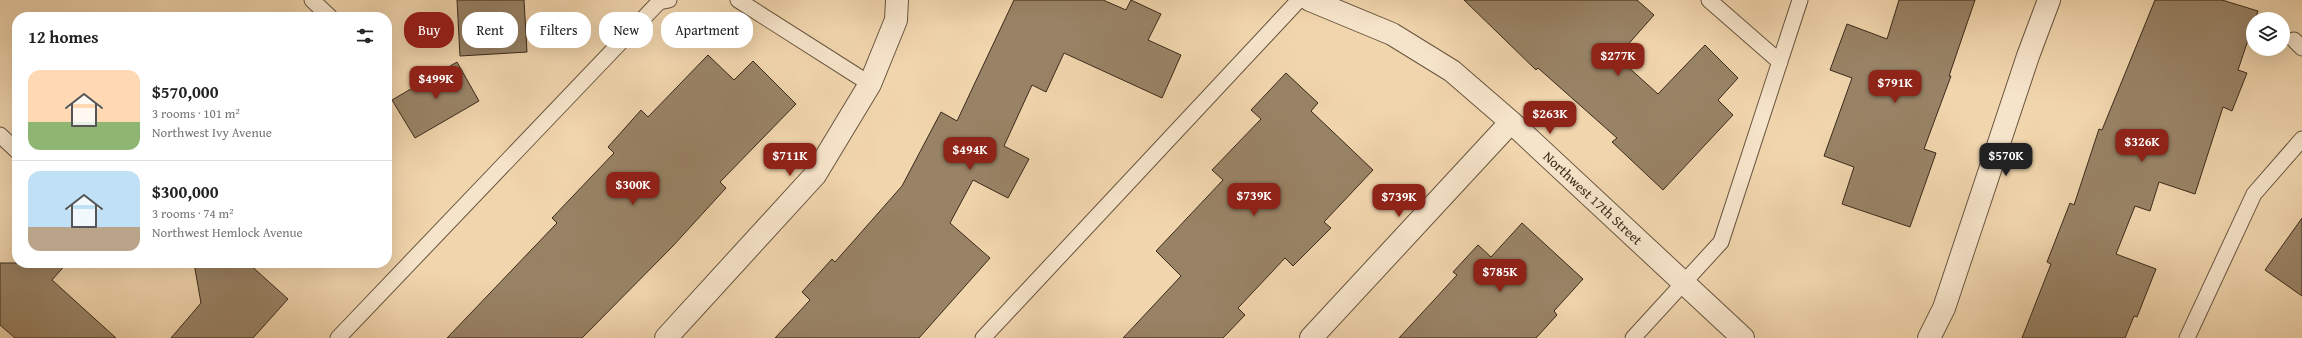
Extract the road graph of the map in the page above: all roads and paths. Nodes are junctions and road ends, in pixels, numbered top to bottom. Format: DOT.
graph roads {
  1 [pos="312,0"];
  2 [pos="669,0"];
  3 [pos="738,0"];
  4 [pos="897,0"];
  5 [pos="1299,0"];
  6 [pos="1310,0"];
  7 [pos="1709,0"];
  8 [pos="1800,0"];
  9 [pos="2049,0"];
  10 [pos="325,12"];
  11 [pos="1780,62"];
  12 [pos="870,84"];
  13 [pos="1511,122"];
  14 [pos="0,135"];
  15 [pos="2302,139"];
  16 [pos="12,146"];
  17 [pos="1684,283"];
  18 [pos="338,338"];
  19 [pos="666,338"];
  20 [pos="984,338"];
  21 [pos="1312,338"];
  22 [pos="1633,338"];
  23 [pos="1743,338"];
  24 [pos="1929,338"];
  25 [pos="2187,338"];
  1 -- 10 [label="lane"];
  2 -- 18 [label="lane"];
  3 -- 12 [label="lane"];
  4 -- 12 [label="street"];
  5 -- 20 [label="lane"];
  6 -- 13 [label="street, Northwest 17th Street"];
  7 -- 11 [label="lane"];
  8 -- 11 [label="lane"];
  9 -- 24 [label="street"];
  11 -- 17 [label="lane"];
  12 -- 19 [label="street"];
  13 -- 17 [label="street, Northwest 17th Street"];
  13 -- 21 [label="street"];
  14 -- 16 [label="lane"];
  15 -- 25 [label="lane"];
  17 -- 22 [label="lane"];
  17 -- 23 [label="street, Northwest 17th Street"];
}
